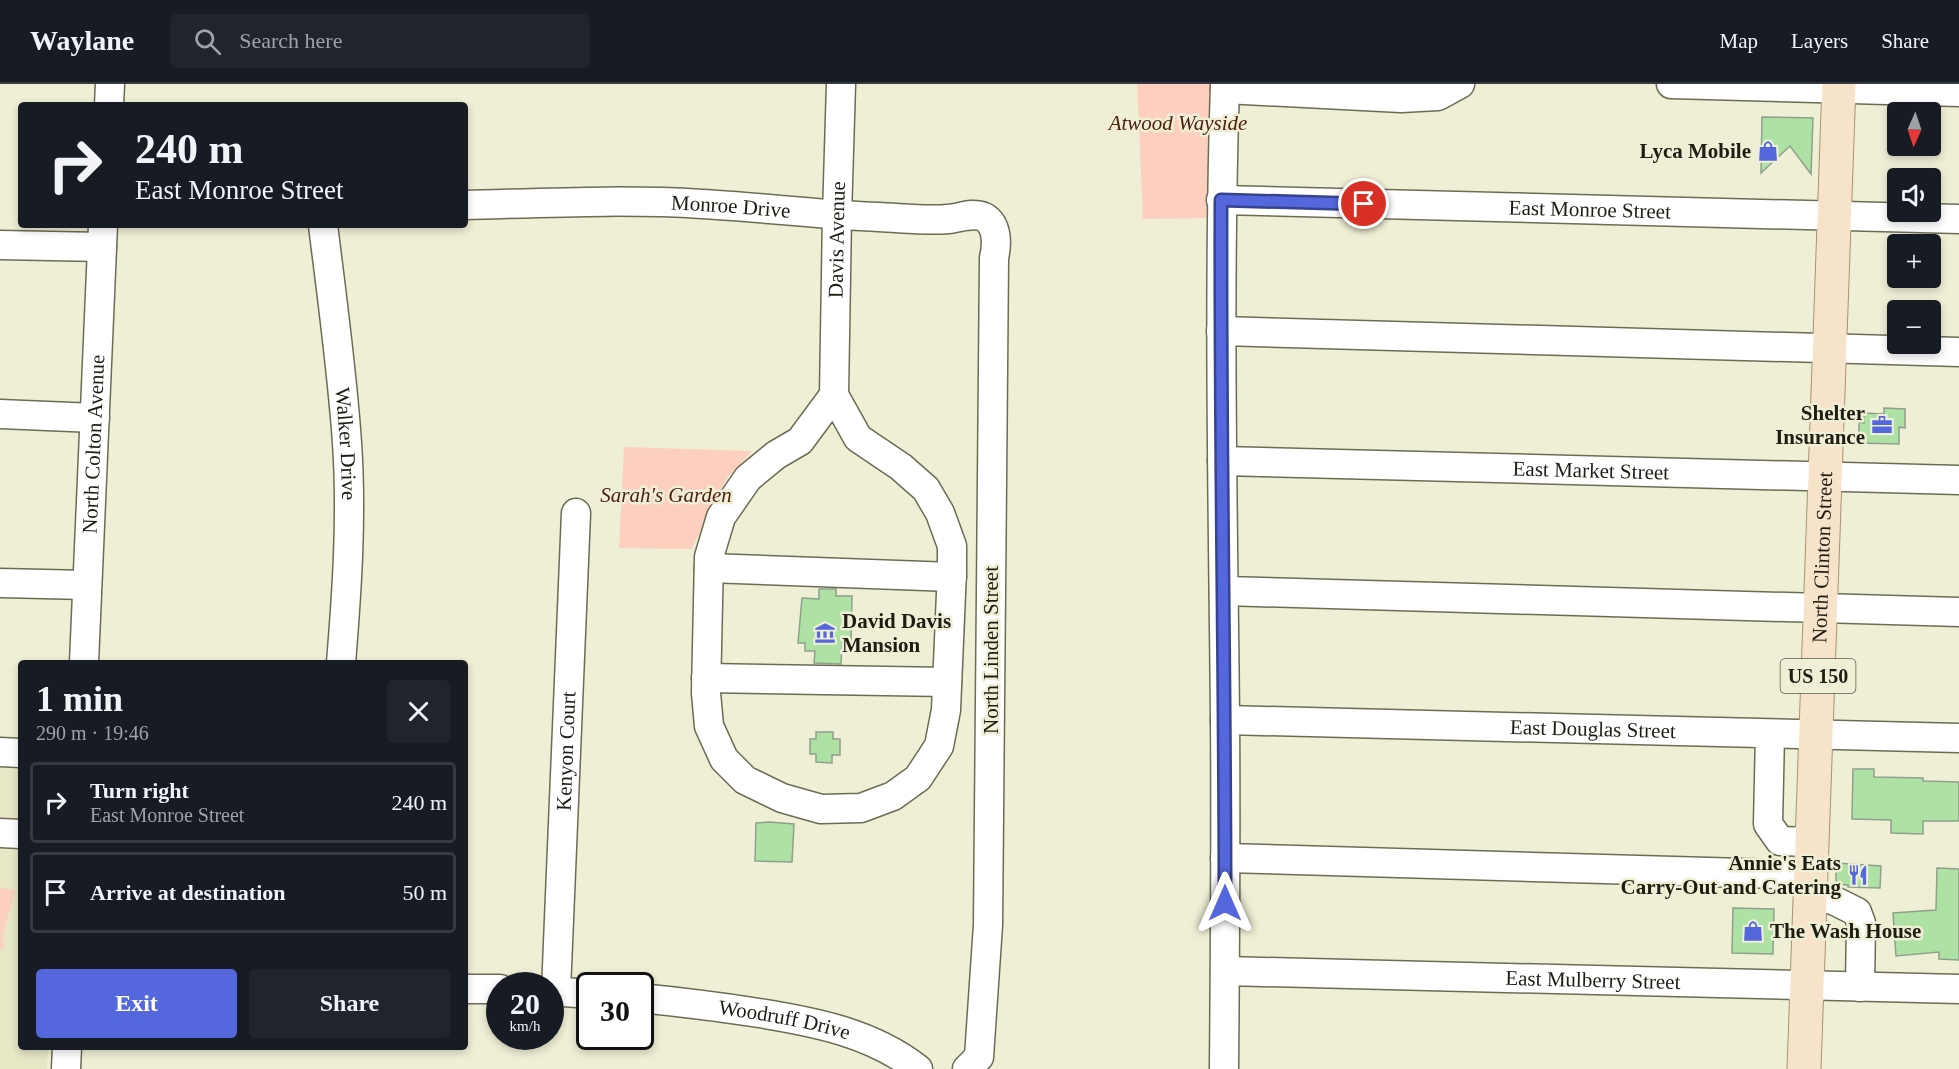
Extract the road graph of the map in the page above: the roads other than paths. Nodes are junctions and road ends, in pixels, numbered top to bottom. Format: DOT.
graph roads {
  1 [pos="110,84"];
  2 [pos="841,84"];
  3 [pos="1460,84"];
  4 [pos="1671,84"];
  5 [pos="1225,87"];
  6 [pos="1839,87"];
  7 [pos="1959,92"];
  8 [pos="109,102"];
  9 [pos="1221,200"];
  10 [pos="468,205"];
  11 [pos="837,216"];
  12 [pos="1834,216"];
  13 [pos="1959,219"];
  14 [pos="991,226"];
  15 [pos="323,228"];
  16 [pos="103,236"];
  17 [pos="0,245"];
  18 [pos="1221,331"];
  19 [pos="1830,348"];
  20 [pos="1959,352"];
  21 [pos="834,395"];
  22 [pos="0,414"];
  23 [pos="95,418"];
  24 [pos="807,434"];
  25 [pos="858,438"];
  26 [pos="1222,461"];
  27 [pos="1826,477"];
  28 [pos="1959,480"];
  29 [pos="576,513"];
  30 [pos="709,568"];
  31 [pos="952,578"];
  32 [pos="0,583"];
  33 [pos="87,585"];
  34 [pos="1224,591"];
  35 [pos="1821,609"];
  36 [pos="1959,612"];
  37 [pos="84,660"];
  38 [pos="341,660"];
  39 [pos="706,678"];
  40 [pos="947,682"];
  41 [pos="1225,720"];
  42 [pos="1770,734"];
  43 [pos="1816,735"];
  44 [pos="1959,738"];
  45 [pos="0,752"];
  46 [pos="18,753"];
  47 [pos="0,833"];
  48 [pos="18,834"];
  49 [pos="1812,842"];
  50 [pos="1225,858"];
  51 [pos="1811,886"];
  52 [pos="1225,970"];
  53 [pos="554,972"];
  54 [pos="1808,985"];
  55 [pos="1860,987"];
  56 [pos="468,989"];
  57 [pos="486,989"];
  58 [pos="1959,989"];
  59 [pos="654,999"];
  60 [pos="67,1050"];
  61 [pos="66,1069"];
  62 [pos="918,1069"];
  63 [pos="967,1069"];
  64 [pos="1224,1069"];
  65 [pos="1804,1069"];
  1 -- 8 [label="street"];
  2 -- 11 [label="street, Davis Avenue"];
  3 -- 5 [label="street"];
  4 -- 6 [label="street"];
  5 -- 9 [label="street"];
  6 -- 7 [label="street"];
  6 -- 12 [label="main road, North Clinton Street / US 150"];
  9 -- 12 [label="street, East Monroe Street"];
  9 -- 18 [label="street"];
  10 -- 11 [label="street, Monroe Drive"];
  11 -- 14 [label="street, Monroe Drive"];
  11 -- 21 [label="street, Davis Avenue"];
  12 -- 13 [label="street, East Monroe Street"];
  12 -- 19 [label="main road, North Clinton Street / US 150"];
  14 -- 63 [label="street, North Linden Street"];
  15 -- 38 [label="street, Walker Drive"];
  16 -- 17 [label="street"];
  16 -- 23 [label="street, North Colton Avenue"];
  18 -- 19 [label="street"];
  18 -- 26 [label="street"];
  19 -- 20 [label="street"];
  19 -- 27 [label="main road, North Clinton Street / US 150"];
  21 -- 24 [label="street"];
  21 -- 25 [label="street"];
  22 -- 23 [label="street"];
  23 -- 33 [label="street, North Colton Avenue"];
  24 -- 25 [label="street"];
  24 -- 30 [label="street"];
  25 -- 31 [label="street"];
  26 -- 27 [label="street, East Market Street"];
  26 -- 34 [label="street"];
  27 -- 28 [label="street, East Market Street"];
  27 -- 35 [label="main road, North Clinton Street / US 150"];
  29 -- 53 [label="street, Kenyon Court"];
  30 -- 31 [label="street"];
  30 -- 39 [label="street"];
  31 -- 40 [label="street"];
  32 -- 33 [label="street"];
  33 -- 37 [label="street, North Colton Avenue"];
  34 -- 35 [label="street"];
  34 -- 41 [label="street"];
  35 -- 36 [label="street"];
  35 -- 43 [label="main road, North Clinton Street / US 150"];
  39 -- 40 [label="street"];
  39 -- 40 [label="street"];
  41 -- 42 [label="street, East Douglas Street"];
  41 -- 50 [label="street"];
  42 -- 43 [label="street, East Douglas Street"];
  42 -- 49 [label="street"];
  43 -- 44 [label="street, East Douglas Street"];
  43 -- 49 [label="main road, North Clinton Street / US 150"];
  45 -- 46 [label="street"];
  47 -- 48 [label="street"];
  49 -- 51 [label="main road, North Clinton Street / US 150"];
  50 -- 51 [label="street"];
  50 -- 52 [label="street"];
  51 -- 54 [label="main road, North Clinton Street / US 150"];
  51 -- 55 [label="street"];
  52 -- 54 [label="street, East Mulberry Street"];
  52 -- 64 [label="street"];
  54 -- 55 [label="street, East Mulberry Street"];
  54 -- 65 [label="main road, North Clinton Street / US 150"];
  55 -- 58 [label="street, East Mulberry Street"];
  56 -- 57 [label="street"];
  59 -- 62 [label="street, Woodruff Drive"];
  60 -- 61 [label="street"];
}
